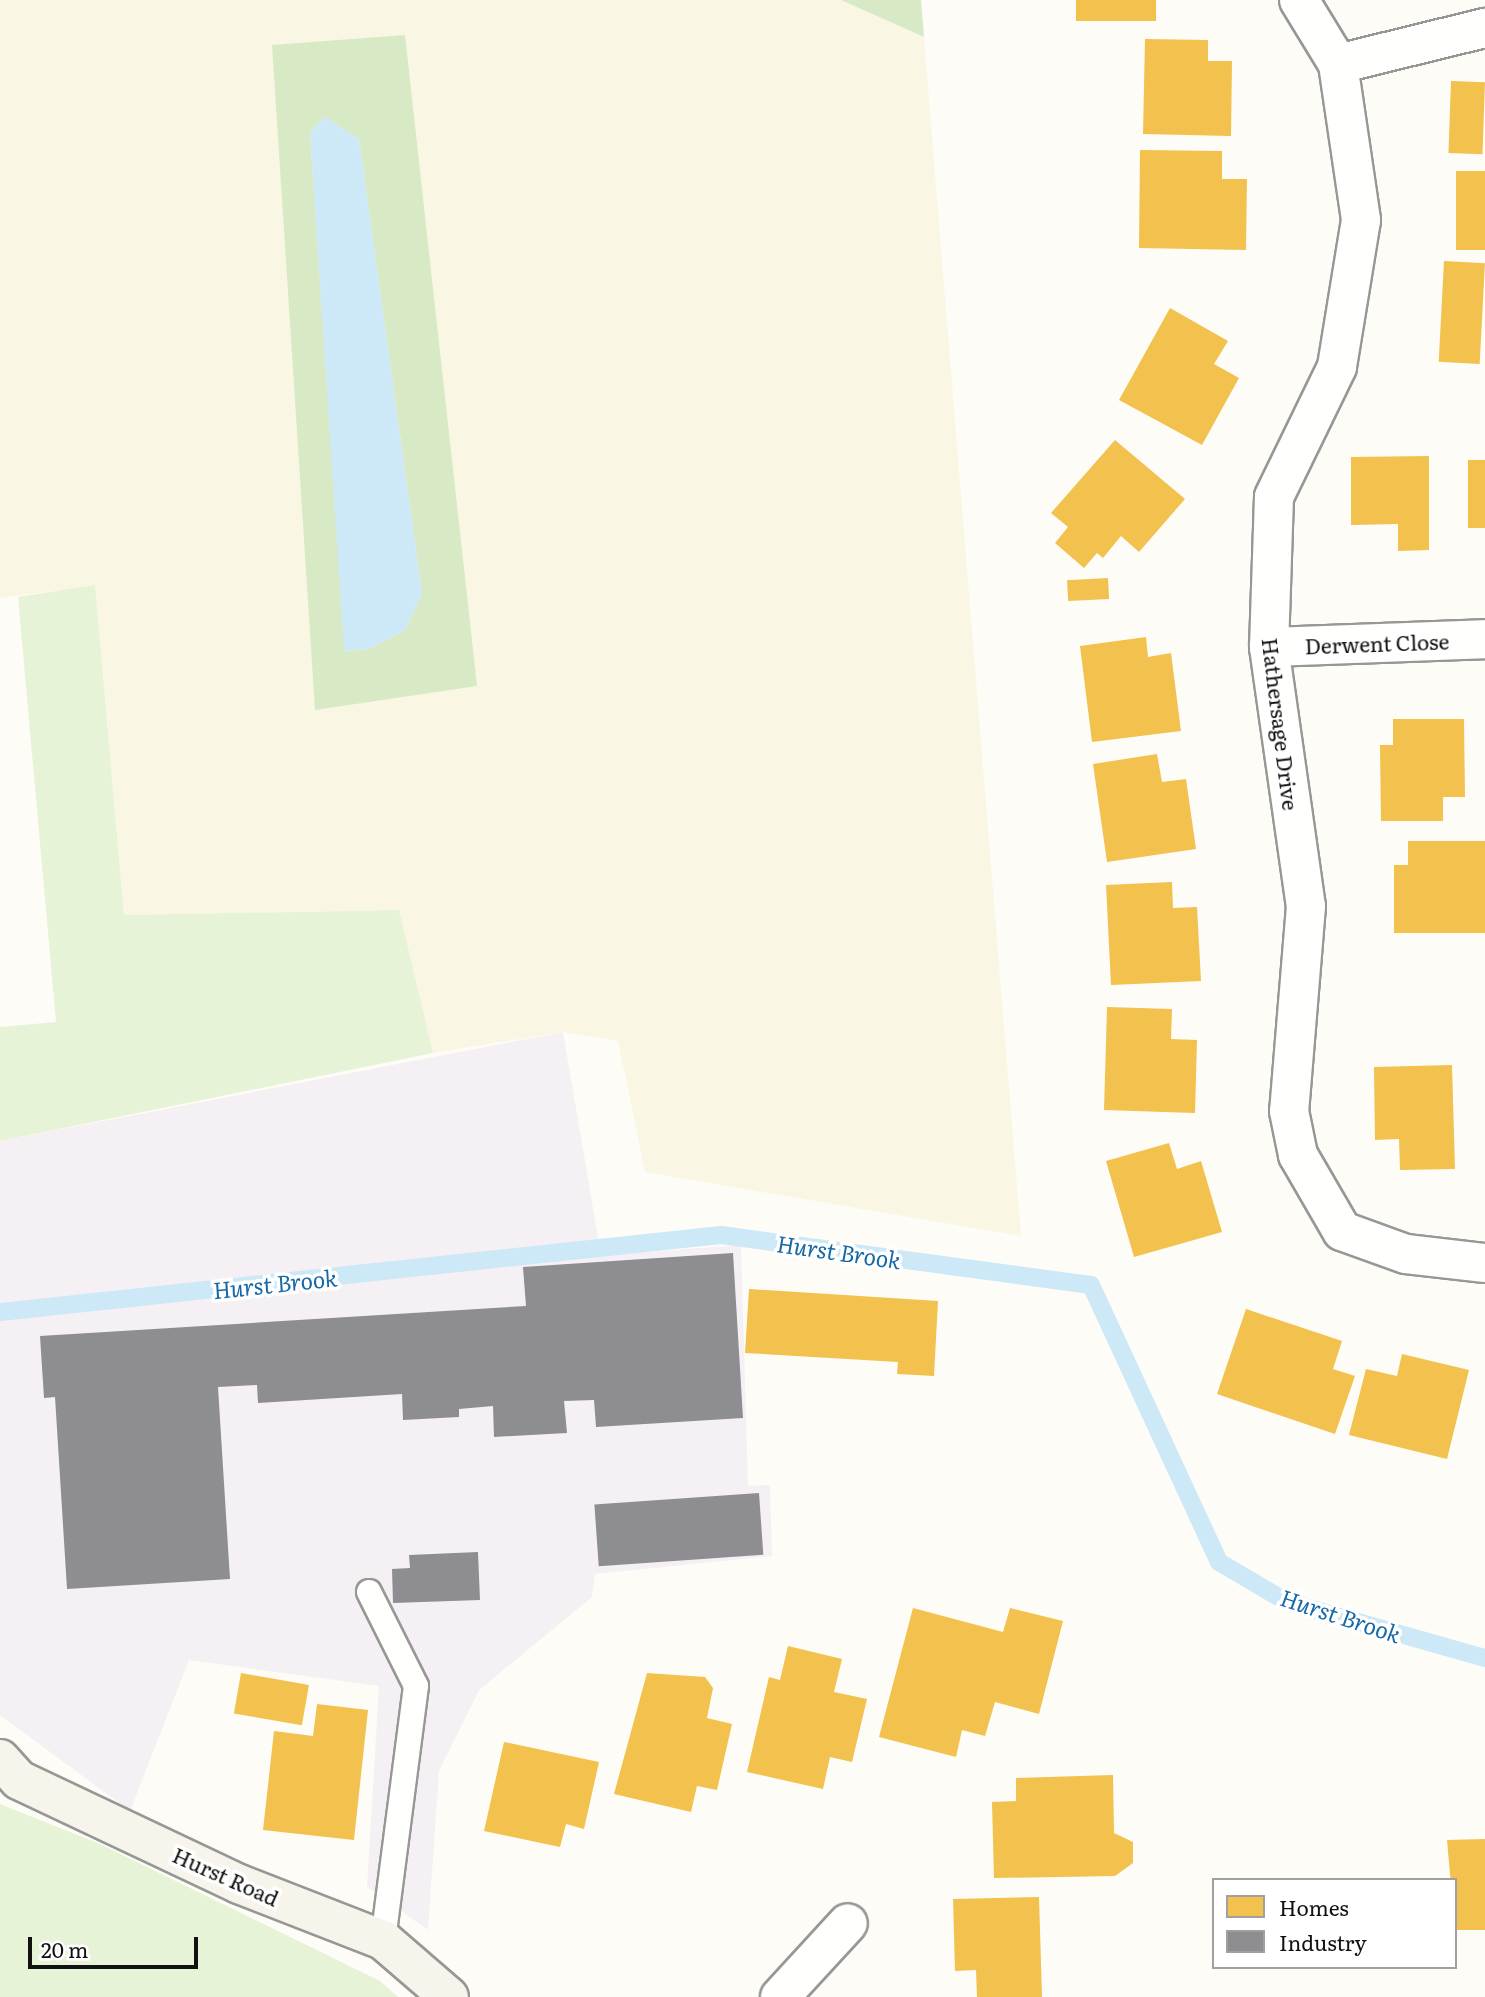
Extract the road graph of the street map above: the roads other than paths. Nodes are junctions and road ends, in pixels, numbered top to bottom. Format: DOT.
graph roads {
  1 [pos="1299,0"];
  2 [pos="1485,28"];
  3 [pos="1338,64"];
  4 [pos="1485,639"];
  5 [pos="1269,648"];
  6 [pos="1485,1262"];
  7 [pos="369,1592"];
  8 [pos="0,1759"];
  9 [pos="848,1923"];
  10 [pos="383,1940"];
  11 [pos="449,1997"];
  12 [pos="780,1997"];
  1 -- 3 [label="street, Hathersage Drive"];
  2 -- 3 [label="street"];
  3 -- 5 [label="street, Hathersage Drive"];
  4 -- 5 [label="street, Derwent Close"];
  5 -- 6 [label="street, Hathersage Drive"];
  7 -- 10 [label="lane"];
  8 -- 10 [label="street, Hurst Road"];
  9 -- 12 [label="street"];
  10 -- 11 [label="street, Hurst Road"];
}
